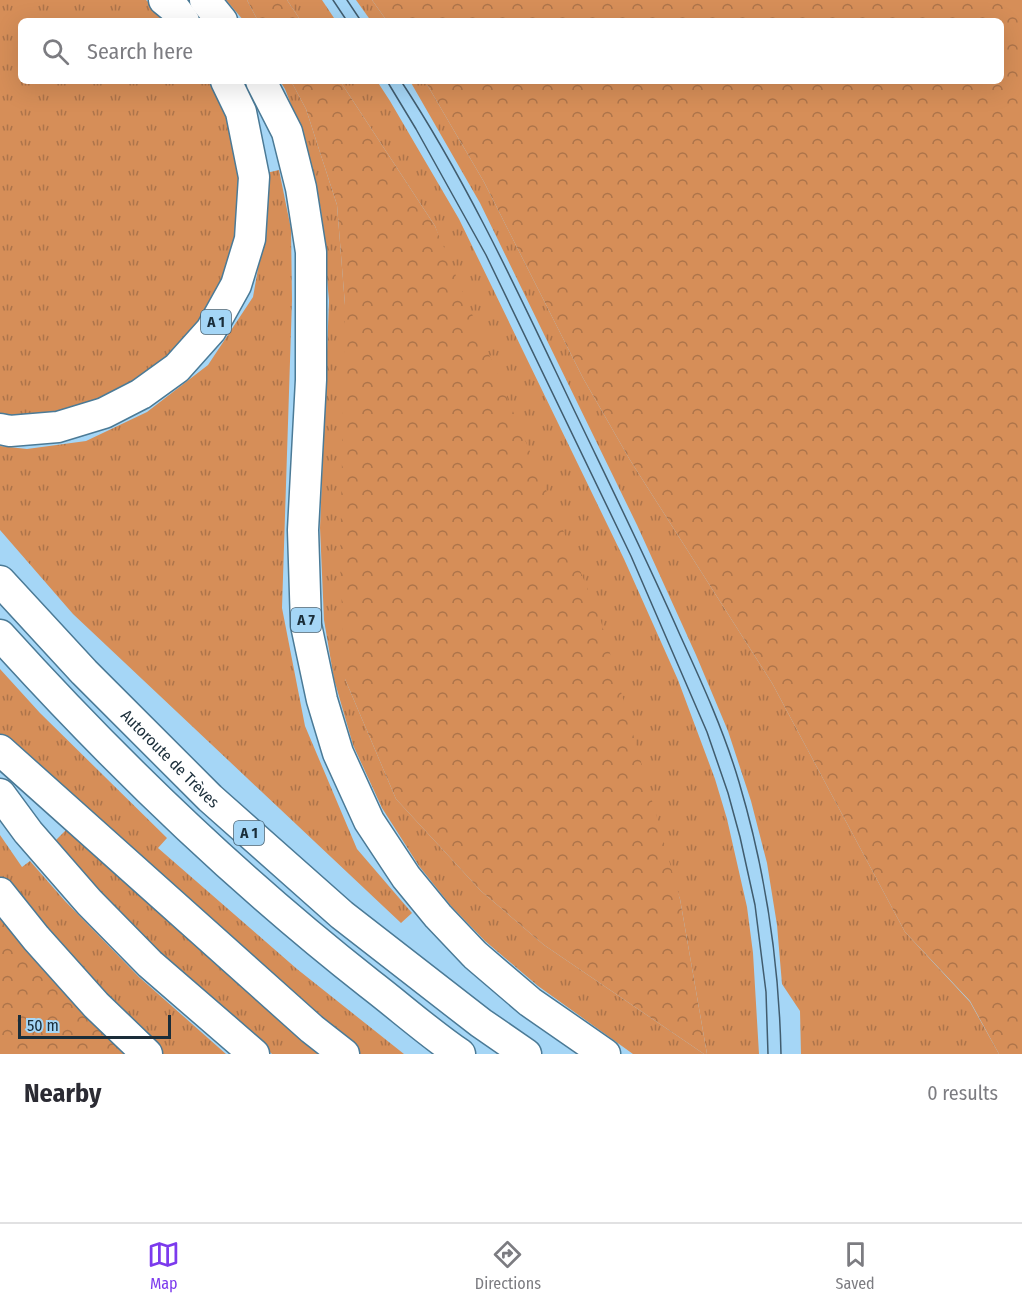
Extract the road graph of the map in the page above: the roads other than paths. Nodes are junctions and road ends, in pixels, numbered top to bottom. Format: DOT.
graph roads {
  1 [pos="164,0"];
  2 [pos="205,0"];
  3 [pos="182,18"];
  4 [pos="220,18"];
  5 [pos="227,84"];
  6 [pos="262,84"];
  7 [pos="0,429"];
  8 [pos="0,581"];
  9 [pos="0,635"];
  10 [pos="0,750"];
  11 [pos="0,794"];
  12 [pos="0,893"];
  13 [pos="147,1054"];
  14 [pos="254,1054"];
  15 [pos="344,1054"];
  16 [pos="460,1054"];
  17 [pos="526,1054"];
  18 [pos="605,1054"];
  1 -- 3 [label="highway"];
  2 -- 4 [label="highway"];
  5 -- 7 [label="highway, A 1"];
  6 -- 18 [label="highway, A 7"];
  8 -- 17 [label="highway, Autoroute de Trèves / A 1"];
  9 -- 16 [label="highway, A 1"];
  10 -- 15 [label="highway"];
  11 -- 14 [label="highway"];
  12 -- 13 [label="highway"];
}
